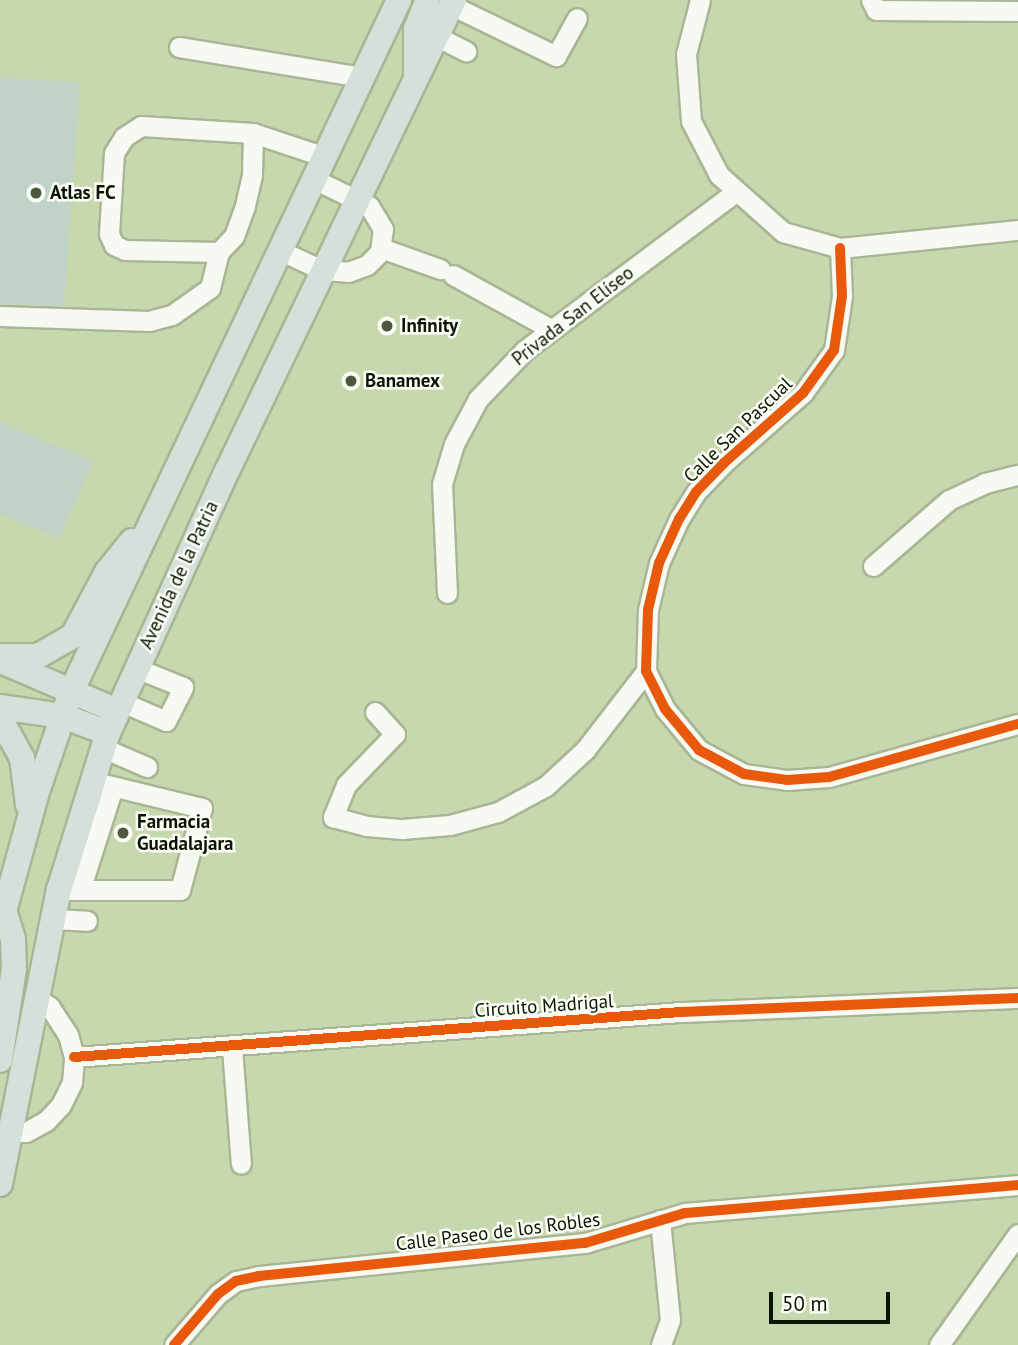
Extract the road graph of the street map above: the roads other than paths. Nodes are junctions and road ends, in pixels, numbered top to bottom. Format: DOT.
graph roads {
  1 [pos="399,0"];
  2 [pos="700,0"];
  3 [pos="871,0"];
  4 [pos="445,2"];
  5 [pos="934,5"];
  6 [pos="1018,11"];
  7 [pos="578,18"];
  8 [pos="436,36"];
  9 [pos="179,47"];
  10 [pos="467,51"];
  11 [pos="363,77"];
  12 [pos="416,77"];
  13 [pos="253,133"];
  14 [pos="325,157"];
  15 [pos="314,179"];
  16 [pos="734,192"];
  17 [pos="358,199"];
  18 [pos="1018,230"];
  19 [pos="381,248"];
  20 [pos="840,248"];
  21 [pos="279,250"];
  22 [pos="219,252"];
  23 [pos="322,270"];
  24 [pos="0,316"];
  25 [pos="551,329"];
  26 [pos="1018,475"];
  27 [pos="149,526"];
  28 [pos="873,566"];
  29 [pos="447,593"];
  30 [pos="0,658"];
  31 [pos="136,668"];
  32 [pos="646,671"];
  33 [pos="71,692"];
  34 [pos="0,707"];
  35 [pos="375,712"];
  36 [pos="63,716"];
  37 [pos="0,718"];
  38 [pos="112,723"];
  39 [pos="1018,724"];
  40 [pos="148,767"];
  41 [pos="102,784"];
  42 [pos="22,846"];
  43 [pos="69,890"];
  44 [pos="2,918"];
  45 [pos="52,919"];
  46 [pos="88,921"];
  47 [pos="35,997"];
  48 [pos="1018,998"];
  49 [pos="232,1048"];
  50 [pos="74,1057"];
  51 [pos="0,1060"];
  52 [pos="5,1130"];
  53 [pos="240,1164"];
  54 [pos="0,1184"];
  55 [pos="1018,1185"];
  56 [pos="660,1220"];
  57 [pos="1018,1234"];
  58 [pos="174,1345"];
  59 [pos="661,1345"];
  60 [pos="939,1345"];
  1 -- 11 [label="main road"];
  2 -- 16 [label="street"];
  3 -- 5 [label="street"];
  4 -- 7 [label="street"];
  4 -- 8 [label="main road, Avenida de la Patria"];
  4 -- 12 [label="main road"];
  5 -- 6 [label="street"];
  8 -- 10 [label="street"];
  8 -- 12 [label="main road, Avenida de la Patria"];
  9 -- 11 [label="street"];
  11 -- 14 [label="main road"];
  12 -- 17 [label="main road, Avenida de la Patria"];
  13 -- 14 [label="street"];
  13 -- 22 [label="street"];
  13 -- 22 [label="street"];
  14 -- 15 [label="main road"];
  15 -- 17 [label="street"];
  15 -- 21 [label="main road"];
  16 -- 20 [label="street"];
  16 -- 25 [label="street, Privada San Elíseo"];
  17 -- 19 [label="street"];
  17 -- 23 [label="main road, Avenida de la Patria"];
  18 -- 20 [label="street"];
  19 -- 23 [label="street"];
  19 -- 25 [label="street"];
  20 -- 32 [label="street, Calle San Pascual"];
  21 -- 23 [label="street"];
  21 -- 27 [label="main road"];
  22 -- 24 [label="street"];
  23 -- 31 [label="main road, Avenida de la Patria"];
  25 -- 29 [label="street, Privada San Elíseo"];
  26 -- 28 [label="street"];
  27 -- 30 [label="main road"];
  27 -- 33 [label="main road"];
  30 -- 33 [label="main road"];
  31 -- 38 [label="main road, Avenida de la Patria"];
  31 -- 38 [label="street"];
  32 -- 35 [label="street"];
  32 -- 39 [label="street, Calle San Pascual"];
  33 -- 36 [label="main road"];
  33 -- 38 [label="main road"];
  34 -- 36 [label="main road"];
  36 -- 38 [label="main road"];
  36 -- 42 [label="main road"];
  37 -- 42 [label="main road"];
  38 -- 40 [label="street"];
  38 -- 41 [label="main road, Avenida de la Patria"];
  41 -- 43 [label="main road, Avenida de la Patria"];
  41 -- 43 [label="street"];
  42 -- 44 [label="main road"];
  43 -- 45 [label="main road, Avenida de la Patria"];
  44 -- 51 [label="main road"];
  45 -- 46 [label="street"];
  45 -- 47 [label="main road, Avenida de la Patria"];
  47 -- 50 [label="street"];
  47 -- 52 [label="main road, Avenida de la Patria"];
  48 -- 49 [label="street, Circuito Madrigal"];
  49 -- 50 [label="street, Circuito Madrigal"];
  49 -- 53 [label="street"];
  50 -- 52 [label="street"];
  52 -- 54 [label="main road, Avenida de la Patria"];
  55 -- 56 [label="street, Calle Paseo de los Robles"];
  56 -- 58 [label="street, Calle Paseo de los Robles"];
  56 -- 59 [label="street"];
  57 -- 60 [label="street"];
}
